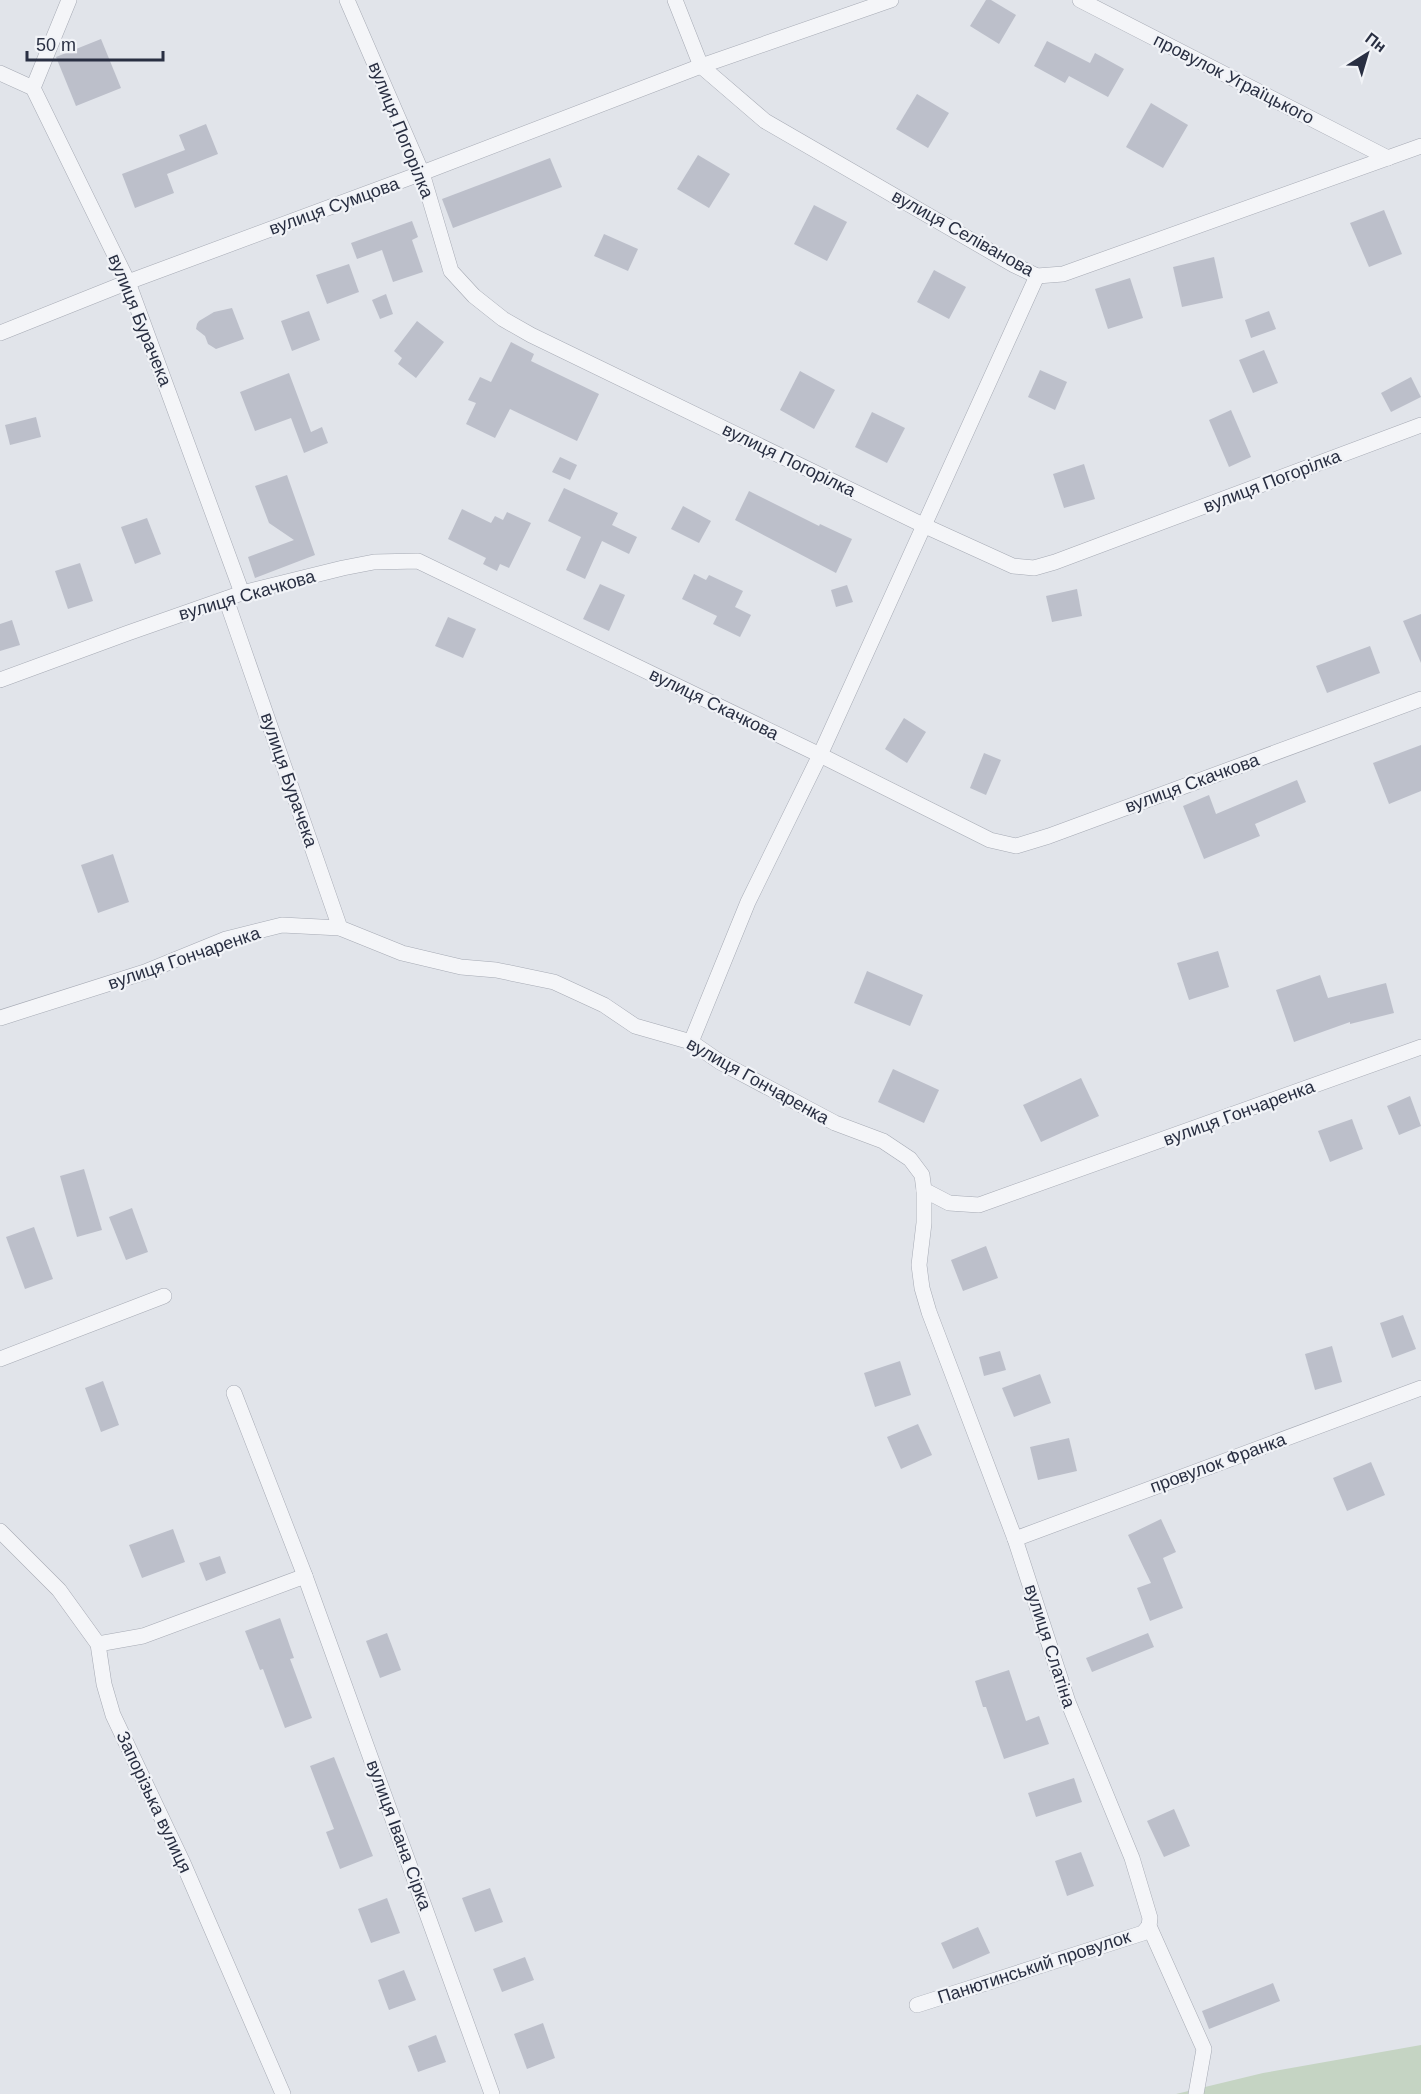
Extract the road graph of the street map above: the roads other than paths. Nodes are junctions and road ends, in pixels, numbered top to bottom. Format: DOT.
graph roads {
  1 [pos="69,0"];
  2 [pos="347,0"];
  3 [pos="675,0"];
  4 [pos="891,0"];
  5 [pos="1080,0"];
  6 [pos="701,66"];
  7 [pos="0,73"];
  8 [pos="33,88"];
  9 [pos="1421,146"];
  10 [pos="1388,158"];
  11 [pos="422,173"];
  12 [pos="1037,276"];
  13 [pos="128,282"];
  14 [pos="0,333"];
  15 [pos="1421,425"];
  16 [pos="925,526"];
  17 [pos="242,593"];
  18 [pos="226,599"];
  19 [pos="0,680"];
  20 [pos="1421,699"];
  21 [pos="820,755"];
  22 [pos="340,928"];
  23 [pos="0,1018"];
  24 [pos="691,1041"];
  25 [pos="1421,1047"];
  26 [pos="924,1190"];
  27 [pos="164,1296"];
  28 [pos="0,1359"];
  29 [pos="1421,1388"];
  30 [pos="234,1393"];
  31 [pos="0,1532"];
  32 [pos="1015,1539"];
  33 [pos="305,1576"];
  34 [pos="98,1644"];
  35 [pos="1149,1926"];
  36 [pos="917,2005"];
  37 [pos="283,2094"];
  38 [pos="492,2094"];
  39 [pos="1196,2094"];
  1 -- 8 [label="street"];
  2 -- 11 [label="street, вулиця Погорілка"];
  3 -- 6 [label="street, вулиця Селіванова"];
  4 -- 6 [label="street"];
  5 -- 10 [label="street, провулок Уграїцького"];
  6 -- 11 [label="street, вулиця Сумцова"];
  6 -- 12 [label="street, вулиця Селіванова"];
  7 -- 8 [label="street"];
  8 -- 13 [label="street, вулиця Бурачека"];
  9 -- 10 [label="street, вулиця Селіванова"];
  10 -- 12 [label="street, вулиця Селіванова"];
  11 -- 13 [label="street, вулиця Сумцова"];
  11 -- 16 [label="street, вулиця Погорілка"];
  12 -- 16 [label="street"];
  13 -- 14 [label="street, вулиця Сумцова"];
  13 -- 17 [label="street, вулиця Бурачека"];
  15 -- 16 [label="street, вулиця Погорілка"];
  16 -- 21 [label="street"];
  17 -- 18 [label="street, вулиця Скачкова"];
  17 -- 21 [label="street, вулиця Скачкова"];
  18 -- 19 [label="street, вулиця Скачкова"];
  18 -- 22 [label="street, вулиця Бурачека"];
  20 -- 21 [label="street, вулиця Скачкова"];
  21 -- 24 [label="street"];
  22 -- 23 [label="street, вулиця Гончаренка"];
  22 -- 24 [label="street, вулиця Гончаренка"];
  24 -- 26 [label="street, вулиця Гончаренка"];
  25 -- 26 [label="street, вулиця Гончаренка"];
  26 -- 32 [label="street, вулиця Слатіна"];
  27 -- 28 [label="street"];
  29 -- 32 [label="street, провулок Франка"];
  30 -- 33 [label="street, вулиця Івана Сірка"];
  31 -- 34 [label="street, Запорізька вулиця"];
  32 -- 35 [label="street, вулиця Слатіна"];
  33 -- 34 [label="street"];
  33 -- 38 [label="street, вулиця Івана Сірка"];
  34 -- 37 [label="street, Запорізька вулиця"];
  35 -- 36 [label="street, Панютинський провулок"];
  35 -- 39 [label="street, вулиця Слатіна"];
}
